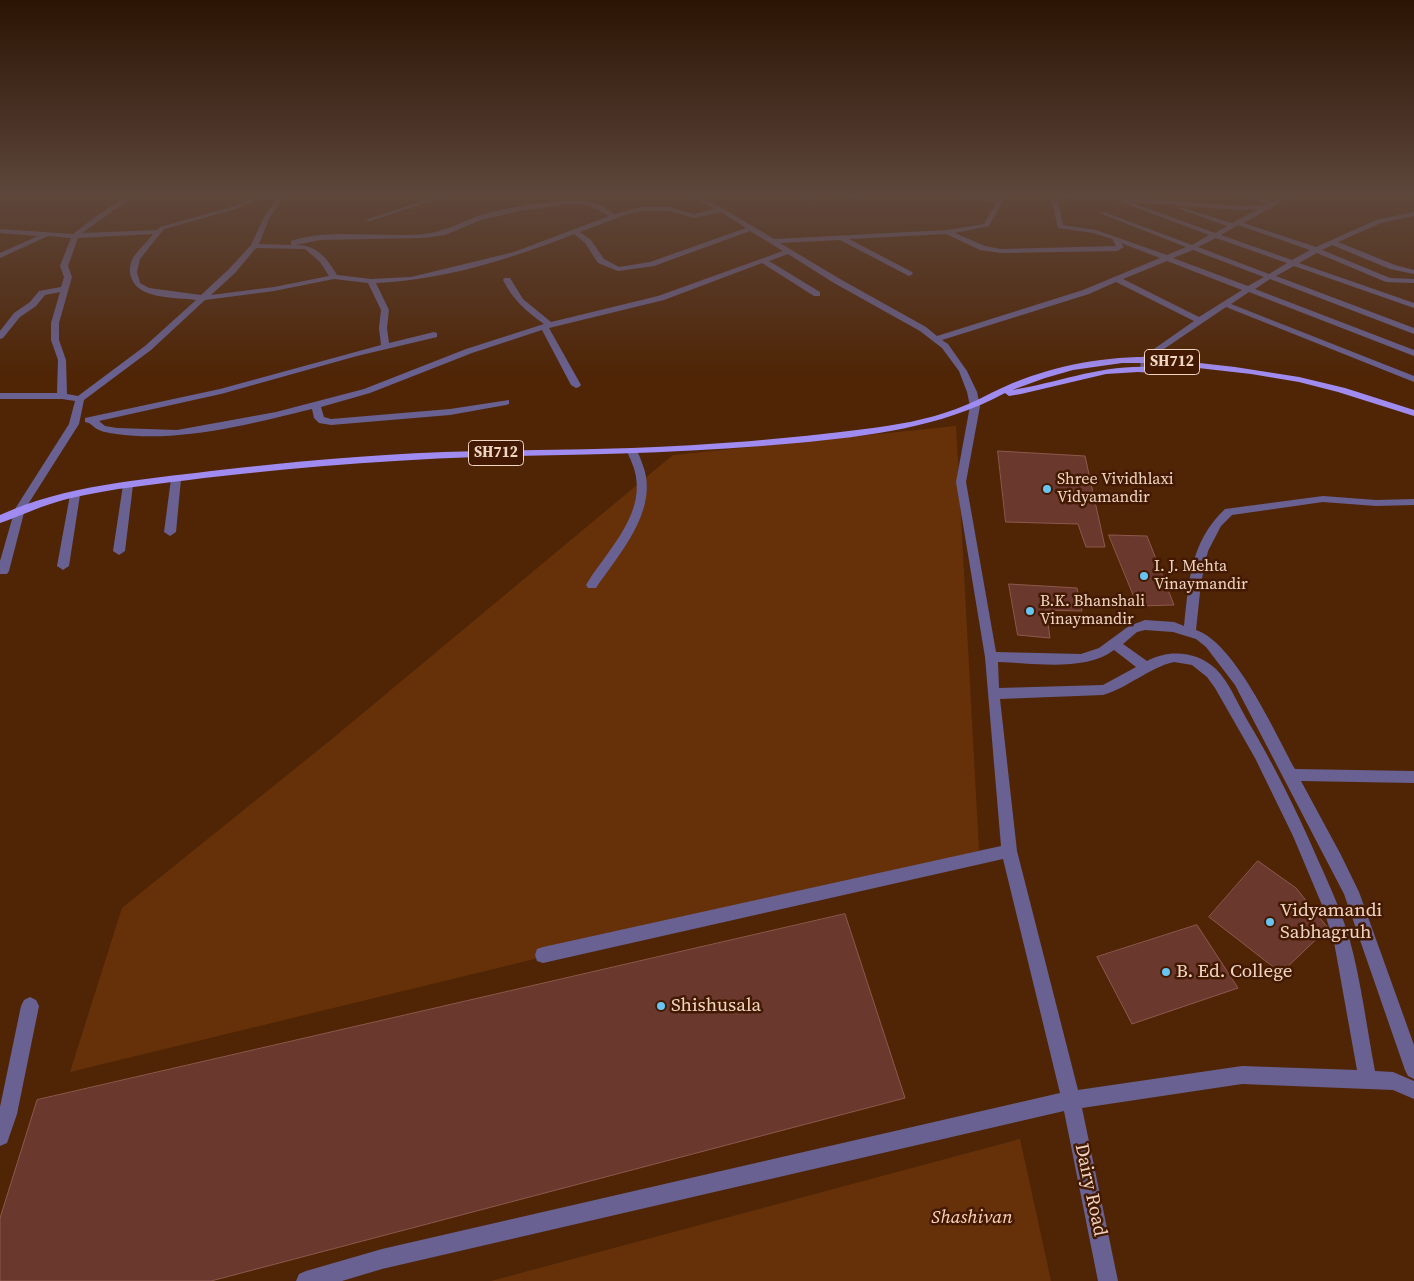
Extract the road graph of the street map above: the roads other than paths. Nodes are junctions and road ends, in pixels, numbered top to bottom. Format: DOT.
graph roads {
  1 [pos="67,256"];
  2 [pos="139,256"];
  3 [pos="245,256"];
  4 [pos="317,256"];
  5 [pos="509,256"];
  6 [pos="597,256"];
  7 [pos="673,256"];
  8 [pos="777,256"];
  9 [pos="796,256"];
  10 [pos="875,256"];
  11 [pos="1159,256"];
  12 [pos="1174,256"];
  13 [pos="1216,256"];
  14 [pos="1271,256"];
  15 [pos="1305,256"];
  16 [pos="1330,256"];
  17 [pos="1366,256"];
  18 [pos="1167,259"];
  19 [pos="764,261"];
  20 [pos="1291,263"];
  21 [pos="1414,272"];
  22 [pos="909,274"];
  23 [pos="1270,276"];
  24 [pos="334,277"];
  25 [pos="1116,279"];
  26 [pos="507,280"];
  27 [pos="371,281"];
  28 [pos="1414,281"];
  29 [pos="66,288"];
  30 [pos="1248,289"];
  31 [pos="817,294"];
  32 [pos="203,298"];
  33 [pos="1225,304"];
  34 [pos="1414,306"];
  35 [pos="1200,320"];
  36 [pos="547,326"];
  37 [pos="1414,331"];
  38 [pos="434,335"];
  39 [pos="0,336"];
  40 [pos="936,339"];
  41 [pos="384,347"];
  42 [pos="1414,353"];
  43 [pos="1144,365"];
  44 [pos="1414,379"];
  45 [pos="576,385"];
  46 [pos="0,396"];
  47 [pos="62,396"];
  48 [pos="80,400"];
  49 [pos="506,402"];
  50 [pos="316,405"];
  51 [pos="975,406"];
  52 [pos="1414,413"];
  53 [pos="92,420"];
  54 [pos="74,424"];
  55 [pos="632,451"];
  56 [pos="176,478"];
  57 [pos="128,485"];
  58 [pos="75,495"];
  59 [pos="1414,502"];
  60 [pos="20,509"];
  61 [pos="2,517"];
  62 [pos="170,532"];
  63 [pos="120,551"];
  64 [pos="63,566"];
  65 [pos="3,571"];
  66 [pos="592,585"];
  67 [pos="1190,632"];
  68 [pos="1113,643"];
  69 [pos="991,657"];
  70 [pos="1221,658"];
  71 [pos="1205,667"];
  72 [pos="1146,668"];
  73 [pos="993,694"];
  74 [pos="1291,775"];
  75 [pos="1414,777"];
  76 [pos="1009,852"];
  77 [pos="543,955"];
  78 [pos="30,1006"];
  79 [pos="1414,1070"];
  80 [pos="1368,1080"];
  81 [pos="1414,1090"];
  82 [pos="1071,1100"];
  83 [pos="0,1136"];
  84 [pos="306,1281"];
  85 [pos="1108,1281"];
  1 -- 29 [label="street"];
  2 -- 32 [label="street"];
  3 -- 32 [label="street"];
  4 -- 24 [label="street"];
  5 -- 27 [label="street"];
  6 -- 7 [label="street"];
  8 -- 19 [label="street"];
  9 -- 40 [label="street"];
  10 -- 22 [label="street"];
  11 -- 18 [label="street"];
  12 -- 18 [label="street"];
  13 -- 23 [label="street"];
  14 -- 20 [label="street"];
  15 -- 20 [label="street"];
  16 -- 28 [label="street"];
  17 -- 21 [label="street"];
  18 -- 25 [label="street"];
  18 -- 30 [label="street"];
  19 -- 31 [label="street"];
  19 -- 36 [label="street"];
  20 -- 23 [label="street"];
  20 -- 34 [label="street"];
  23 -- 30 [label="street"];
  23 -- 37 [label="street"];
  24 -- 27 [label="street"];
  24 -- 32 [label="street"];
  25 -- 35 [label="street"];
  25 -- 40 [label="street"];
  26 -- 36 [label="street"];
  27 -- 41 [label="street"];
  29 -- 39 [label="street"];
  29 -- 47 [label="street"];
  30 -- 33 [label="street"];
  30 -- 42 [label="street"];
  32 -- 48 [label="street"];
  33 -- 35 [label="street"];
  33 -- 44 [label="street"];
  35 -- 43 [label="street"];
  36 -- 45 [label="street"];
  36 -- 50 [label="street"];
  38 -- 41 [label="street"];
  40 -- 51 [label="street"];
  41 -- 53 [label="street"];
  43 -- 51 [label="main road, SH712"];
  43 -- 52 [label="main road, SH712"];
  46 -- 47 [label="street"];
  47 -- 48 [label="street"];
  48 -- 54 [label="street"];
  49 -- 50 [label="street"];
  50 -- 53 [label="street"];
  51 -- 55 [label="main road, SH712"];
  51 -- 69 [label="street, Dairy Road"];
  53 -- 54 [label="street"];
  54 -- 60 [label="street"];
  55 -- 56 [label="main road, SH712"];
  55 -- 66 [label="street"];
  56 -- 57 [label="main road, SH712"];
  56 -- 62 [label="street"];
  57 -- 58 [label="main road, SH712"];
  57 -- 63 [label="street"];
  58 -- 60 [label="main road, SH712"];
  58 -- 64 [label="street"];
  59 -- 67 [label="street"];
  60 -- 61 [label="main road, SH712"];
  60 -- 65 [label="street"];
  67 -- 68 [label="street"];
  67 -- 70 [label="street"];
  68 -- 69 [label="street"];
  68 -- 72 [label="street"];
  69 -- 73 [label="street, Dairy Road"];
  70 -- 71 [label="street"];
  70 -- 74 [label="street"];
  71 -- 72 [label="street"];
  71 -- 80 [label="street"];
  72 -- 73 [label="street"];
  73 -- 76 [label="street, Dairy Road"];
  74 -- 75 [label="street"];
  74 -- 79 [label="street"];
  76 -- 77 [label="street"];
  76 -- 82 [label="street, Dairy Road"];
  78 -- 83 [label="street"];
  80 -- 81 [label="street"];
  80 -- 82 [label="street"];
  82 -- 84 [label="street"];
  82 -- 85 [label="street, Dairy Road"];
}
